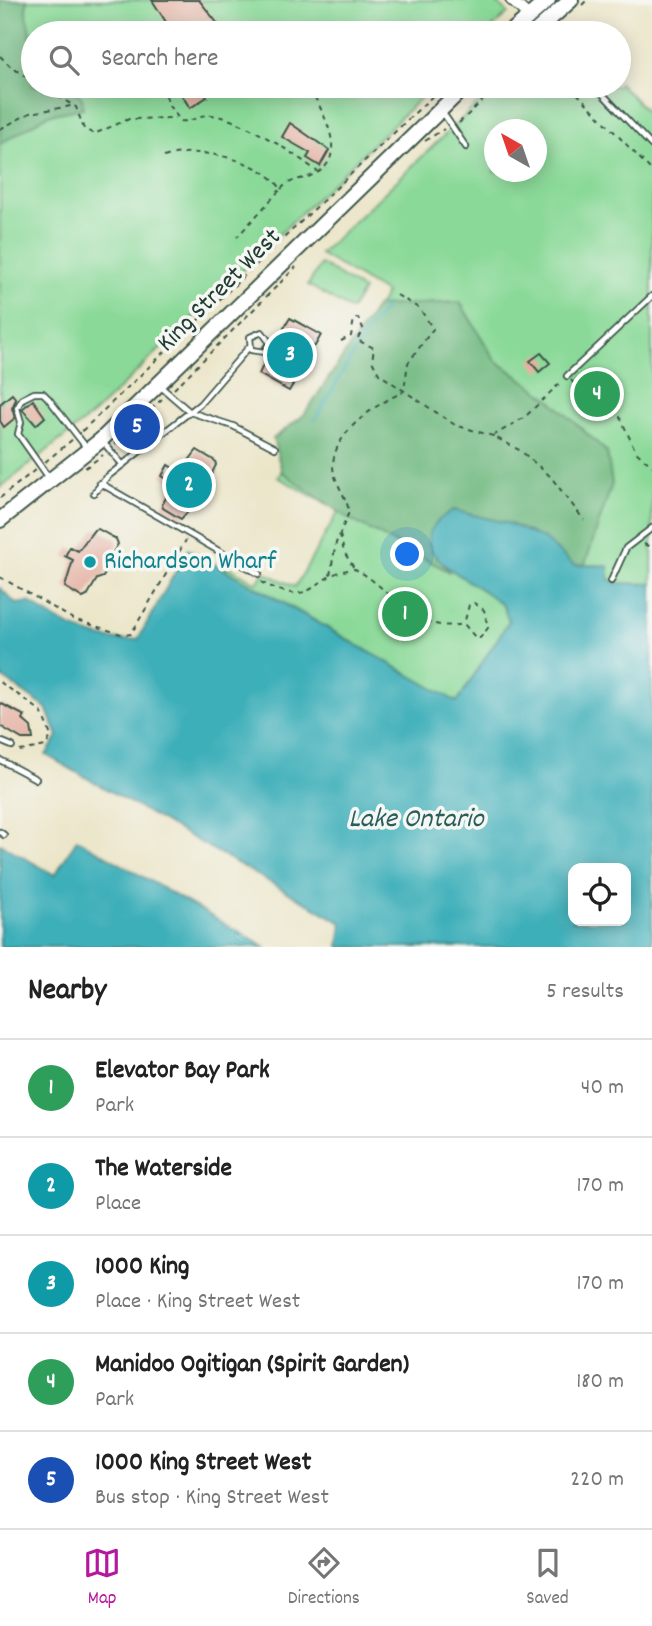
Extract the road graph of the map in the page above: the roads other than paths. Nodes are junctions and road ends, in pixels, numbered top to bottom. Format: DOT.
graph roads {
  1 [pos="511,0"];
  2 [pos="548,0"];
  3 [pos="571,0"];
  4 [pos="528,16"];
  5 [pos="523,21"];
  6 [pos="531,21"];
  7 [pos="550,21"];
  8 [pos="453,98"];
  9 [pos="606,98"];
  10 [pos="441,109"];
  11 [pos="652,146"];
  12 [pos="466,147"];
  13 [pos="652,296"];
  14 [pos="270,343"];
  15 [pos="249,347"];
  16 [pos="265,352"];
  17 [pos="567,376"];
  18 [pos="159,386"];
  19 [pos="190,411"];
  20 [pos="102,440"];
  21 [pos="275,448"];
  22 [pos="89,450"];
  23 [pos="123,465"];
  24 [pos="51,481"];
  25 [pos="100,483"];
  26 [pos="94,493"];
  27 [pos="0,520"];
  28 [pos="652,528"];
  29 [pos="258,577"];
  30 [pos="611,581"];
  31 [pos="0,741"];
  32 [pos="12,747"];
  33 [pos="0,760"];
  34 [pos="36,779"];
  1 -- 4 [label="street"];
  2 -- 4 [label="main road"];
  3 -- 7 [label="main road"];
  4 -- 5 [label="main road"];
  4 -- 6 [label="lane"];
  8 -- 10 [label="main road, King Street West"];
  9 -- 11 [label="lane"];
  10 -- 12 [label="lane"];
  10 -- 18 [label="main road, King Street West"];
  13 -- 17 [label="lane"];
  14 -- 15 [label="lane"];
  15 -- 16 [label="lane"];
  15 -- 19 [label="lane"];
  18 -- 19 [label="lane"];
  18 -- 20 [label="main road, King Street West"];
  19 -- 21 [label="lane"];
  19 -- 23 [label="lane"];
  20 -- 22 [label="main road, King Street West"];
  20 -- 23 [label="lane"];
  22 -- 24 [label="main road, King Street West"];
  22 -- 24 [label="lane"];
  23 -- 25 [label="lane"];
  24 -- 27 [label="main road, King Street West"];
  25 -- 26 [label="lane"];
  25 -- 29 [label="lane"];
  28 -- 30 [label="lane"];
  31 -- 32 [label="lane"];
  33 -- 34 [label="lane"];
}
